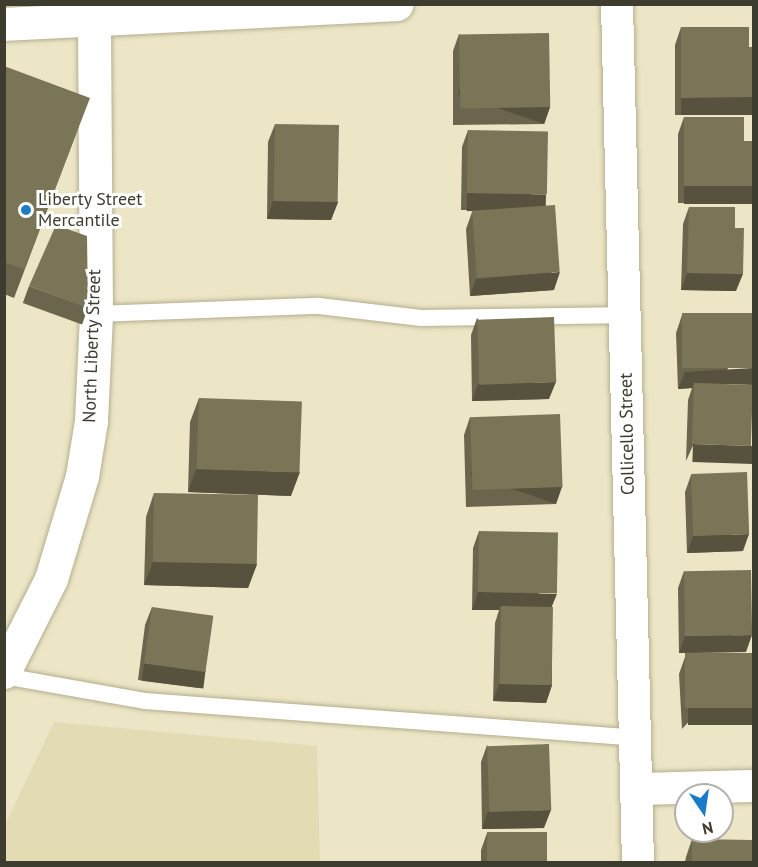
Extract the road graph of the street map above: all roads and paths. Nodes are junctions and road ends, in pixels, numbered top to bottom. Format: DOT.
graph roads {
  1 [pos="396,4"];
  2 [pos="617,4"];
  3 [pos="94,12"];
  4 [pos="4,24"];
  5 [pos="96,314"];
  6 [pos="624,315"];
  7 [pos="4,674"];
  8 [pos="635,738"];
  9 [pos="753,786"];
  10 [pos="636,789"];
  11 [pos="638,862"];
  1 -- 3 [label="street"];
  2 -- 6 [label="street, Collicello Street"];
  3 -- 4 [label="street"];
  3 -- 5 [label="street, North Liberty Street"];
  5 -- 6 [label="lane"];
  5 -- 7 [label="street, North Liberty Street"];
  6 -- 8 [label="street, Collicello Street"];
  7 -- 8 [label="lane"];
  8 -- 10 [label="street, Collicello Street"];
  9 -- 10 [label="street"];
  10 -- 11 [label="street, Collicello Street"];
}
